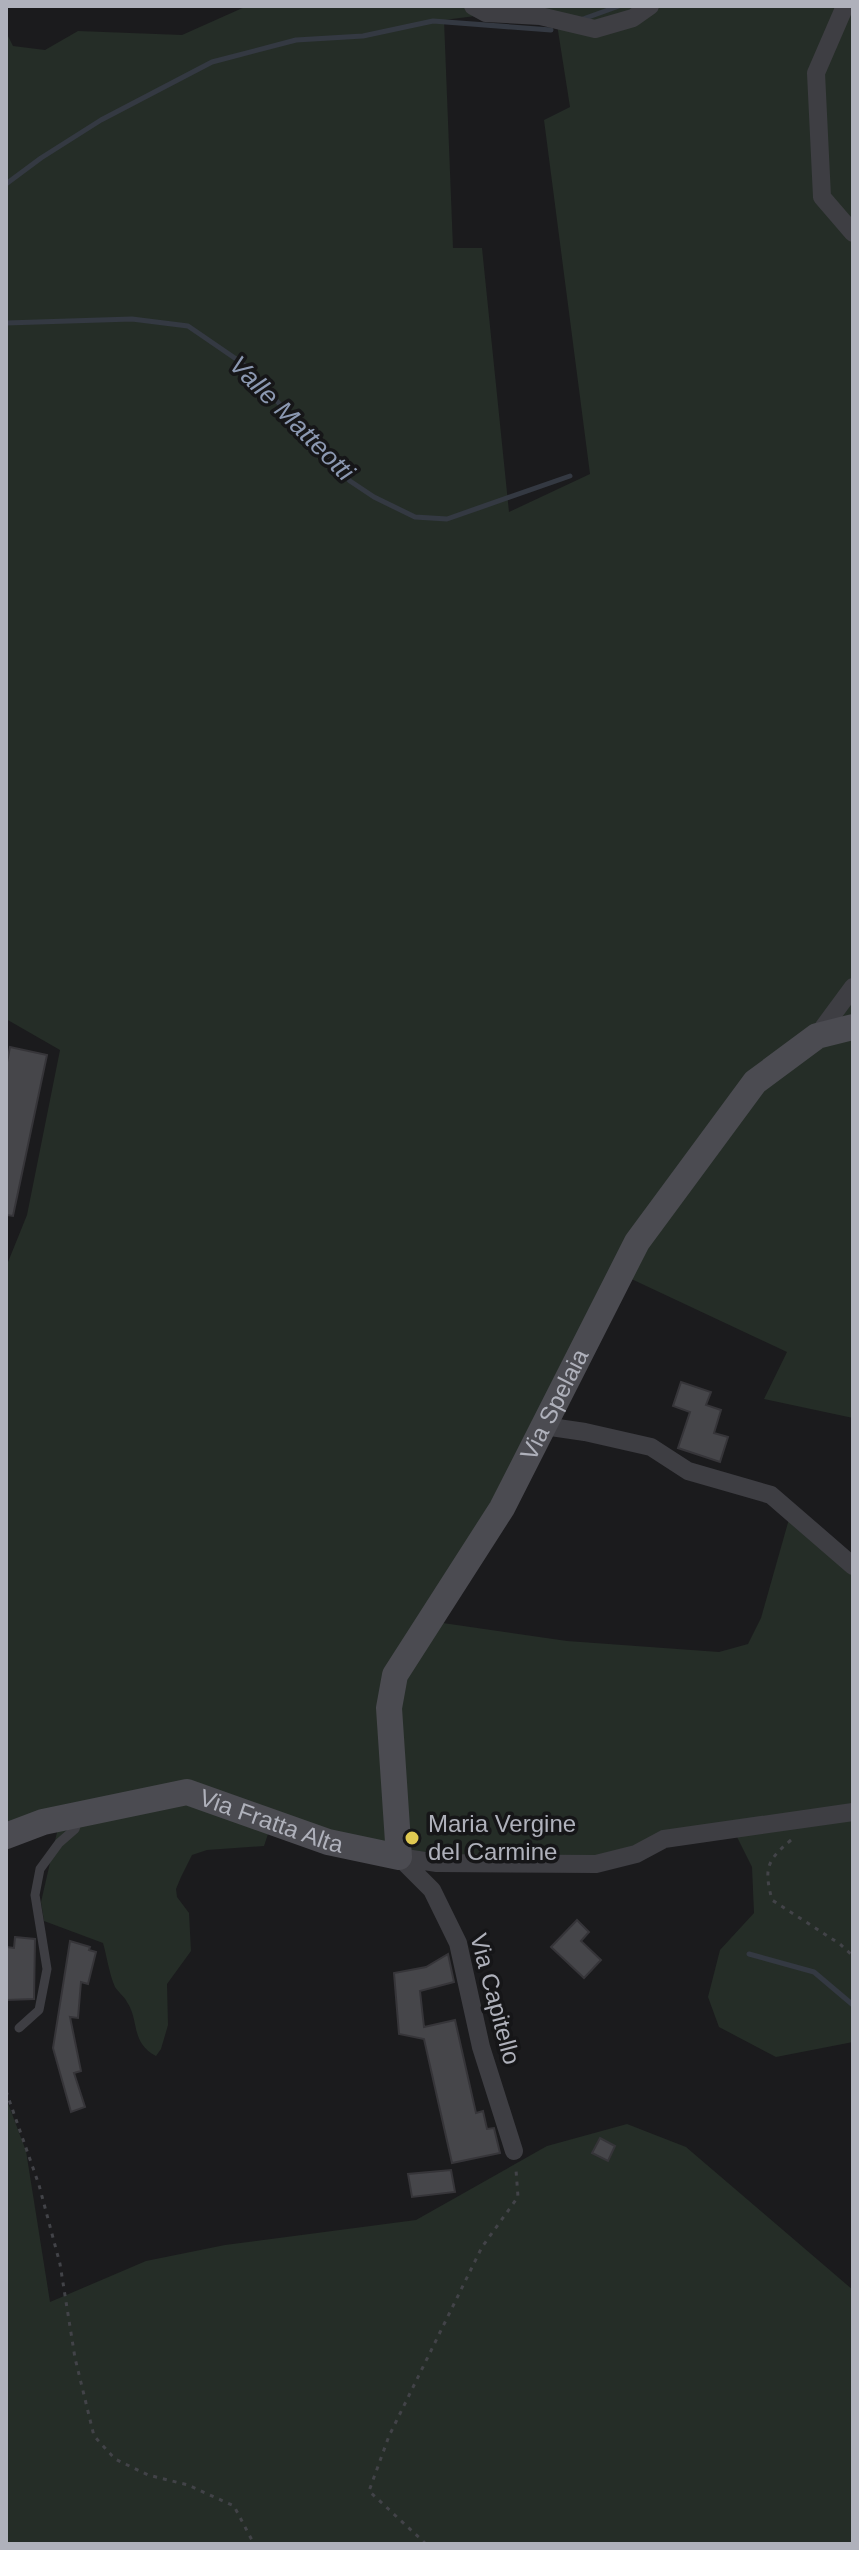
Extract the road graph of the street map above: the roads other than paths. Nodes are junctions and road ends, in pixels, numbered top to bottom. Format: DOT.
graph roads {
  1 [pos="473,6"];
  2 [pos="650,6"];
  3 [pos="845,6"];
  4 [pos="853,233"];
  5 [pos="853,987"];
  6 [pos="853,1027"];
  7 [pos="817,1036"];
  8 [pos="544,1426"];
  9 [pos="853,1566"];
  10 [pos="853,1812"];
  11 [pos="79,1815"];
  12 [pos="6,1836"];
  13 [pos="399,1857"];
  14 [pos="19,2028"];
  15 [pos="514,2151"];
  1 -- 2 [label="street"];
  3 -- 4 [label="street"];
  5 -- 7 [label="street"];
  6 -- 7 [label="street, Via Spelaia"];
  7 -- 8 [label="street, Via Spelaia"];
  8 -- 9 [label="street"];
  8 -- 13 [label="street, Via Spelaia"];
  10 -- 13 [label="street"];
  11 -- 12 [label="street, Via Fratta Alta"];
  11 -- 13 [label="street, Via Fratta Alta"];
  11 -- 14 [label="lane"];
  13 -- 15 [label="street, Via Capitello"];
}
